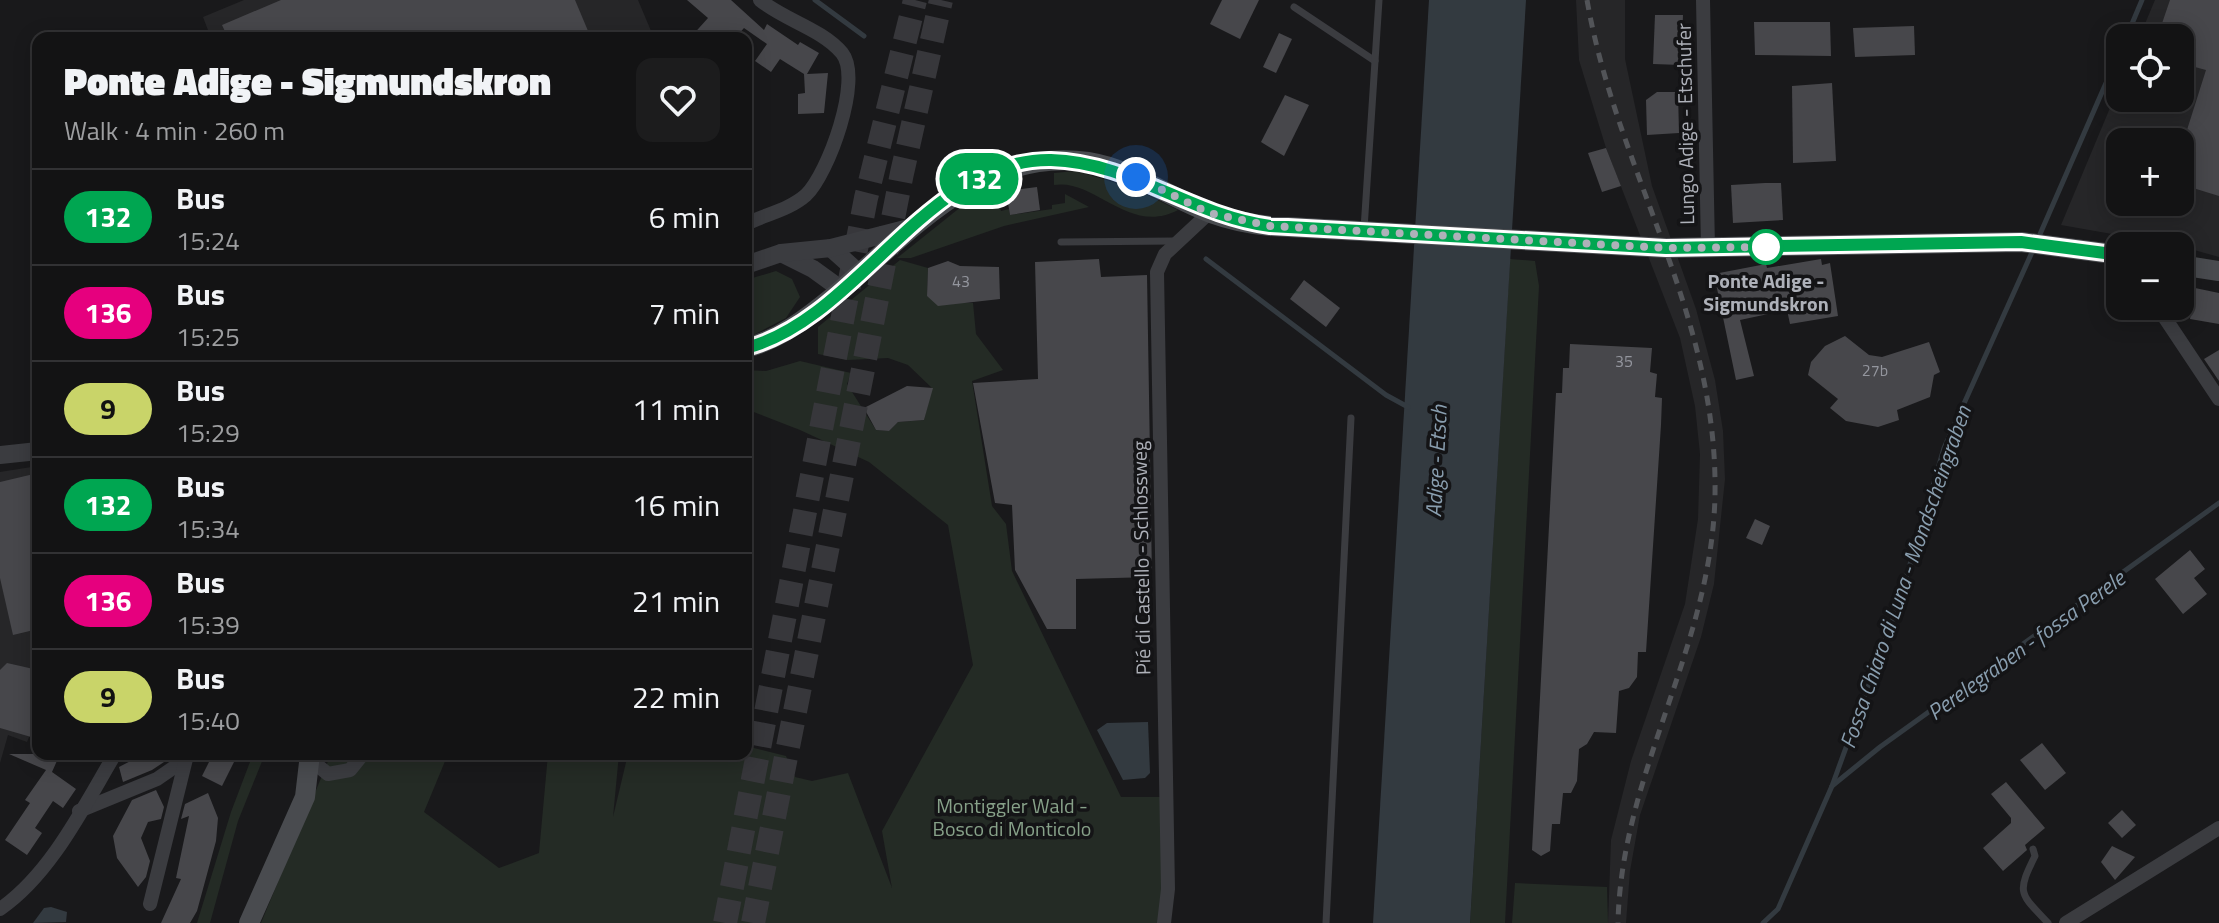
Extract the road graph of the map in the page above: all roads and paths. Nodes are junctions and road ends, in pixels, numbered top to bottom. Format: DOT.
graph roads {
  1 [pos="760,0"];
  2 [pos="1379,0"];
  3 [pos="1703,0"];
  4 [pos="1294,7"];
  5 [pos="1375,61"];
  6 [pos="1209,213"];
  7 [pos="752,222"];
  8 [pos="915,226"];
  9 [pos="1364,230"];
  10 [pos="1178,241"];
  11 [pos="1061,242"];
  12 [pos="831,248"];
  13 [pos="1708,248"];
  14 [pos="781,253"];
  15 [pos="2106,253"];
  16 [pos="752,263"];
  17 [pos="2194,267"];
  18 [pos="813,269"];
  19 [pos="2219,271"];
  20 [pos="860,274"];
  21 [pos="842,290"];
  22 [pos="818,309"];
  23 [pos="2166,320"];
  24 [pos="752,346"];
  25 [pos="2219,399"];
  26 [pos="1351,418"];
  27 [pos="32,452"];
  28 [pos="0,455"];
  29 [pos="111,760"];
  30 [pos="184,760"];
  31 [pos="187,760"];
  32 [pos="311,760"];
  33 [pos="314,760"];
  34 [pos="358,760"];
  35 [pos="79,812"];
  36 [pos="2219,828"];
  37 [pos="2033,849"];
  38 [pos="150,904"];
  39 [pos="0,909"];
  40 [pos="249,923"];
  41 [pos="1164,923"];
  42 [pos="1326,923"];
  43 [pos="2048,923"];
  44 [pos="2066,923"];
  1 -- 7 [label="street"];
  2 -- 5 [label="lane"];
  3 -- 13 [label="street, Lungo Adige - Etschufer"];
  4 -- 5 [label="lane"];
  5 -- 9 [label="lane"];
  6 -- 8 [label="main road"];
  6 -- 9 [label="main road"];
  6 -- 10 [label="street, Pié di Castello - Schlossweg"];
  8 -- 12 [label="street"];
  8 -- 20 [label="main road"];
  9 -- 13 [label="main road"];
  10 -- 11 [label="lane"];
  10 -- 41 [label="street, Pié di Castello - Schlossweg"];
  12 -- 14 [label="street"];
  12 -- 20 [label="street"];
  13 -- 15 [label="main road"];
  14 -- 16 [label="street"];
  14 -- 18 [label="street"];
  17 -- 19 [label="main road"];
  18 -- 21 [label="street"];
  18 -- 22 [label="street"];
  20 -- 21 [label="main road"];
  21 -- 22 [label="main road"];
  22 -- 24 [label="main road"];
  23 -- 25 [label="street"];
  26 -- 42 [label="lane"];
  27 -- 28 [label="street"];
  29 -- 35 [label="street"];
  30 -- 35 [label="street"];
  31 -- 38 [label="street"];
  32 -- 40 [label="main road"];
  33 -- 34 [label="street"];
  35 -- 39 [label="street"];
  36 -- 44 [label="street"];
  37 -- 43 [label="lane"];
}
